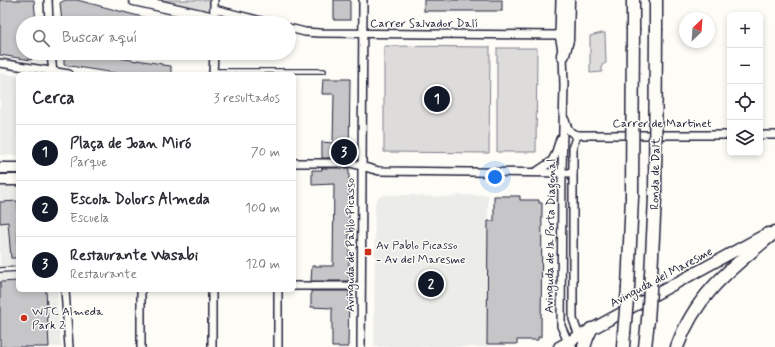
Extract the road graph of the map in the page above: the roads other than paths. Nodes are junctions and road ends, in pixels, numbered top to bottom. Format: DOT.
graph roads {
  1 [pos="48,0"];
  2 [pos="134,0"];
  3 [pos="214,0"];
  4 [pos="363,0"];
  5 [pos="560,0"];
  6 [pos="568,0"];
  7 [pos="632,0"];
  8 [pos="656,0"];
  9 [pos="49,16"];
  10 [pos="209,16"];
  11 [pos="214,16"];
  12 [pos="296,30"];
  13 [pos="363,34"];
  14 [pos="559,35"];
  15 [pos="563,55"];
  16 [pos="52,60"];
  17 [pos="214,60"];
  18 [pos="0,63"];
  19 [pos="324,71"];
  20 [pos="48,72"];
  21 [pos="53,72"];
  22 [pos="213,72"];
  23 [pos="563,114"];
  24 [pos="563,129"];
  25 [pos="578,135"];
  26 [pos="727,135"];
  27 [pos="763,135"];
  28 [pos="775,135"];
  29 [pos="296,163"];
  30 [pos="362,166"];
  31 [pos="0,168"];
  32 [pos="16,168"];
  33 [pos="535,172"];
  34 [pos="562,172"];
  35 [pos="573,172"];
  36 [pos="0,180"];
  37 [pos="16,180"];
  38 [pos="775,231"];
  39 [pos="16,269"];
  40 [pos="0,270"];
  41 [pos="296,286"];
  42 [pos="361,286"];
  43 [pos="65,292"];
  44 [pos="141,292"];
  45 [pos="212,292"];
  46 [pos="278,292"];
  47 [pos="591,329"];
  48 [pos="579,336"];
  49 [pos="566,345"];
  50 [pos="69,347"];
  51 [pos="141,347"];
  52 [pos="212,347"];
  53 [pos="278,347"];
  54 [pos="361,347"];
  55 [pos="584,347"];
  56 [pos="623,347"];
  57 [pos="645,347"];
  58 [pos="677,347"];
  1 -- 9 [label="street"];
  2 -- 10 [label="main road"];
  3 -- 11 [label="street"];
  4 -- 13 [label="street, Avinguda de Pablo Picasso"];
  5 -- 14 [label="street, Avinguda de la Porta Diagonal"];
  6 -- 15 [label="highway"];
  7 -- 56 [label="highway, Ronda de Dalt, bridge"];
  8 -- 57 [label="highway, Ronda de Dalt, bridge"];
  12 -- 13 [label="street, Carrer Salvador Dalí"];
  13 -- 14 [label="street, Carrer Salvador Dalí"];
  13 -- 30 [label="street, Avinguda de Pablo Picasso"];
  14 -- 15 [label="street, Avinguda de la Porta Diagonal"];
  15 -- 23 [label="street, Avinguda de la Porta Diagonal"];
  16 -- 21 [label="street"];
  17 -- 22 [label="street"];
  18 -- 20 [label="street"];
  19 -- 22 [label="lane"];
  23 -- 24 [label="street, Avinguda de la Porta Diagonal"];
  23 -- 25 [label="street, Avinguda de la Porta Diagonal"];
  24 -- 33 [label="street, Avinguda de la Porta Diagonal"];
  24 -- 34 [label="street, Avinguda de la Porta Diagonal"];
  25 -- 26 [label="street, Carrer de Martinet"];
  25 -- 35 [label="street, Avinguda de la Porta Diagonal"];
  27 -- 28 [label="street"];
  29 -- 30 [label="street"];
  30 -- 33 [label="street"];
  30 -- 42 [label="street, Avinguda de Pablo Picasso"];
  31 -- 32 [label="main road"];
  33 -- 34 [label="street"];
  34 -- 35 [label="street"];
  34 -- 49 [label="street, Avinguda de la Porta Diagonal"];
  35 -- 48 [label="street, Avinguda de la Porta Diagonal"];
  36 -- 37 [label="main road"];
  38 -- 47 [label="main road, Avinguda del Maresme"];
  38 -- 58 [label="highway"];
  39 -- 40 [label="lane"];
  41 -- 42 [label="street"];
  42 -- 54 [label="street, Avinguda de Pablo Picasso"];
  43 -- 50 [label="street"];
  44 -- 51 [label="street"];
  45 -- 52 [label="street"];
  46 -- 53 [label="street"];
  47 -- 48 [label="main road, Avinguda del Maresme"];
  47 -- 55 [label="highway"];
  48 -- 49 [label="main road, Avinguda del Maresme"];
}
